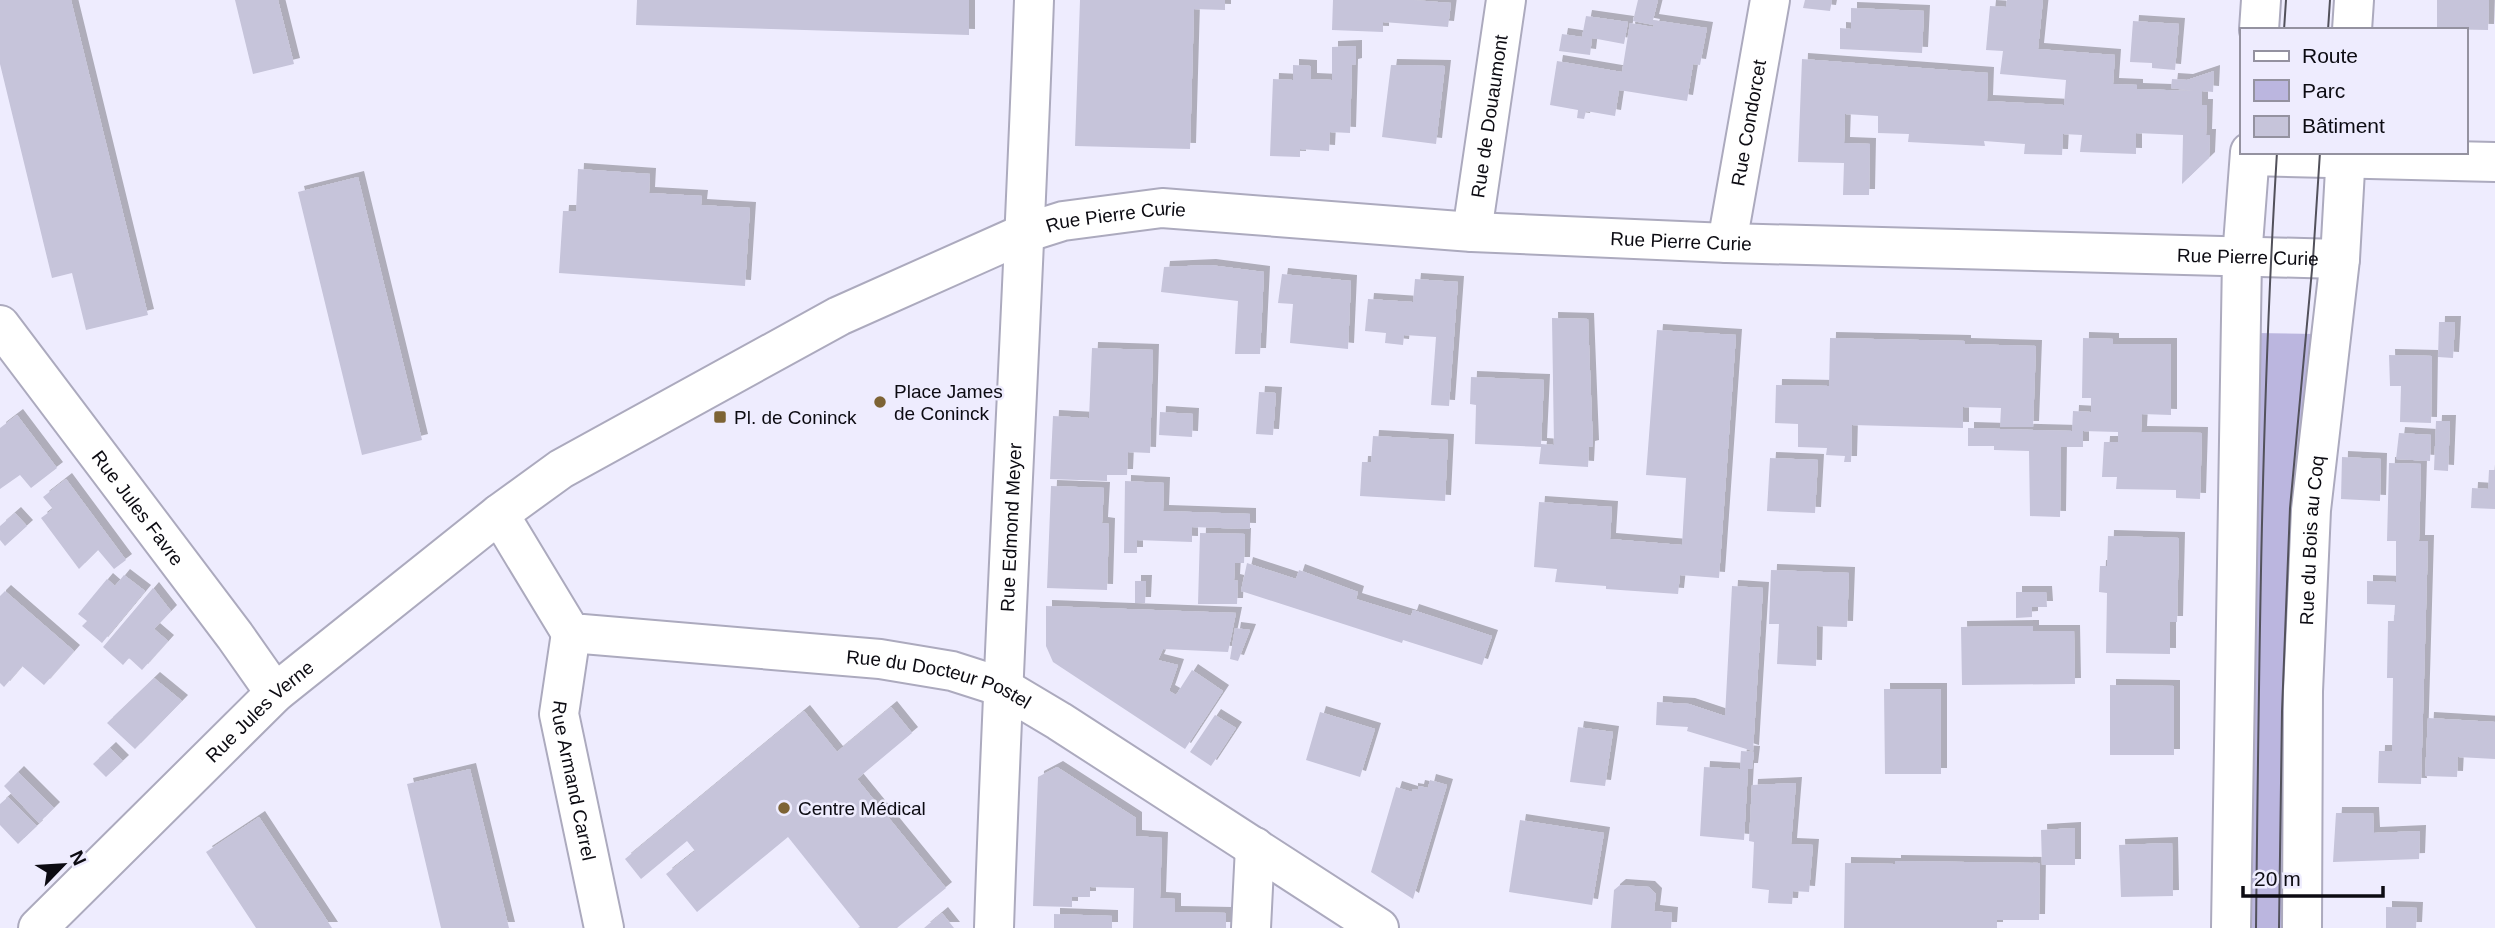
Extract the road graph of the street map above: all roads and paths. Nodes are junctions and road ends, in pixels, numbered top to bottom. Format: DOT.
graph roads {
  1 [pos="1034,0"];
  2 [pos="1506,0"];
  3 [pos="1770,0"];
  4 [pos="2261,0"];
  5 [pos="2354,0"];
  6 [pos="2259,28"];
  7 [pos="2352,28"];
  8 [pos="2250,154"];
  9 [pos="2346,155"];
  10 [pos="2495,162"];
  11 [pos="1472,232"];
  12 [pos="1025,233"];
  13 [pos="1727,243"];
  14 [pos="2242,258"];
  15 [pos="2340,259"];
  16 [pos="0,325"];
  17 [pos="499,514"];
  18 [pos="571,633"];
  19 [pos="1002,687"];
  20 [pos="275,693"];
  21 [pos="1255,847"];
  22 [pos="38,928"];
  23 [pos="604,928"];
  24 [pos="994,928"];
  25 [pos="1251,928"];
  26 [pos="1379,928"];
  27 [pos="2231,928"];
  28 [pos="2302,928"];
  1 -- 12 [label="street, Rue Edmond Meyer"];
  2 -- 11 [label="street, Rue de Douaumont"];
  3 -- 13 [label="street, Rue Condorcet"];
  4 -- 6 [label="street"];
  5 -- 7 [label="street"];
  8 -- 9 [label="street"];
  8 -- 14 [label="street"];
  9 -- 10 [label="street"];
  9 -- 15 [label="street, Rue du Bois au Coq"];
  11 -- 12 [label="street, Rue Pierre Curie"];
  11 -- 13 [label="street, Rue Pierre Curie"];
  12 -- 17 [label="street"];
  12 -- 19 [label="street, Rue Edmond Meyer"];
  13 -- 14 [label="street, Rue Pierre Curie"];
  14 -- 15 [label="street, Rue Pierre Curie"];
  14 -- 27 [label="street"];
  15 -- 28 [label="street, Rue du Bois au Coq"];
  16 -- 20 [label="street, Rue Jules Favre"];
  17 -- 18 [label="street"];
  17 -- 20 [label="street, Rue Jules Verne"];
  18 -- 19 [label="street, Rue du Docteur Postel"];
  18 -- 23 [label="street, Rue Armand Carrel"];
  19 -- 21 [label="street, Rue du Docteur Postel"];
  19 -- 24 [label="street, Rue Edmond Meyer"];
  20 -- 22 [label="street, Rue Jules Verne"];
  21 -- 25 [label="street"];
  21 -- 26 [label="street, Rue du Docteur Postel"];
}
